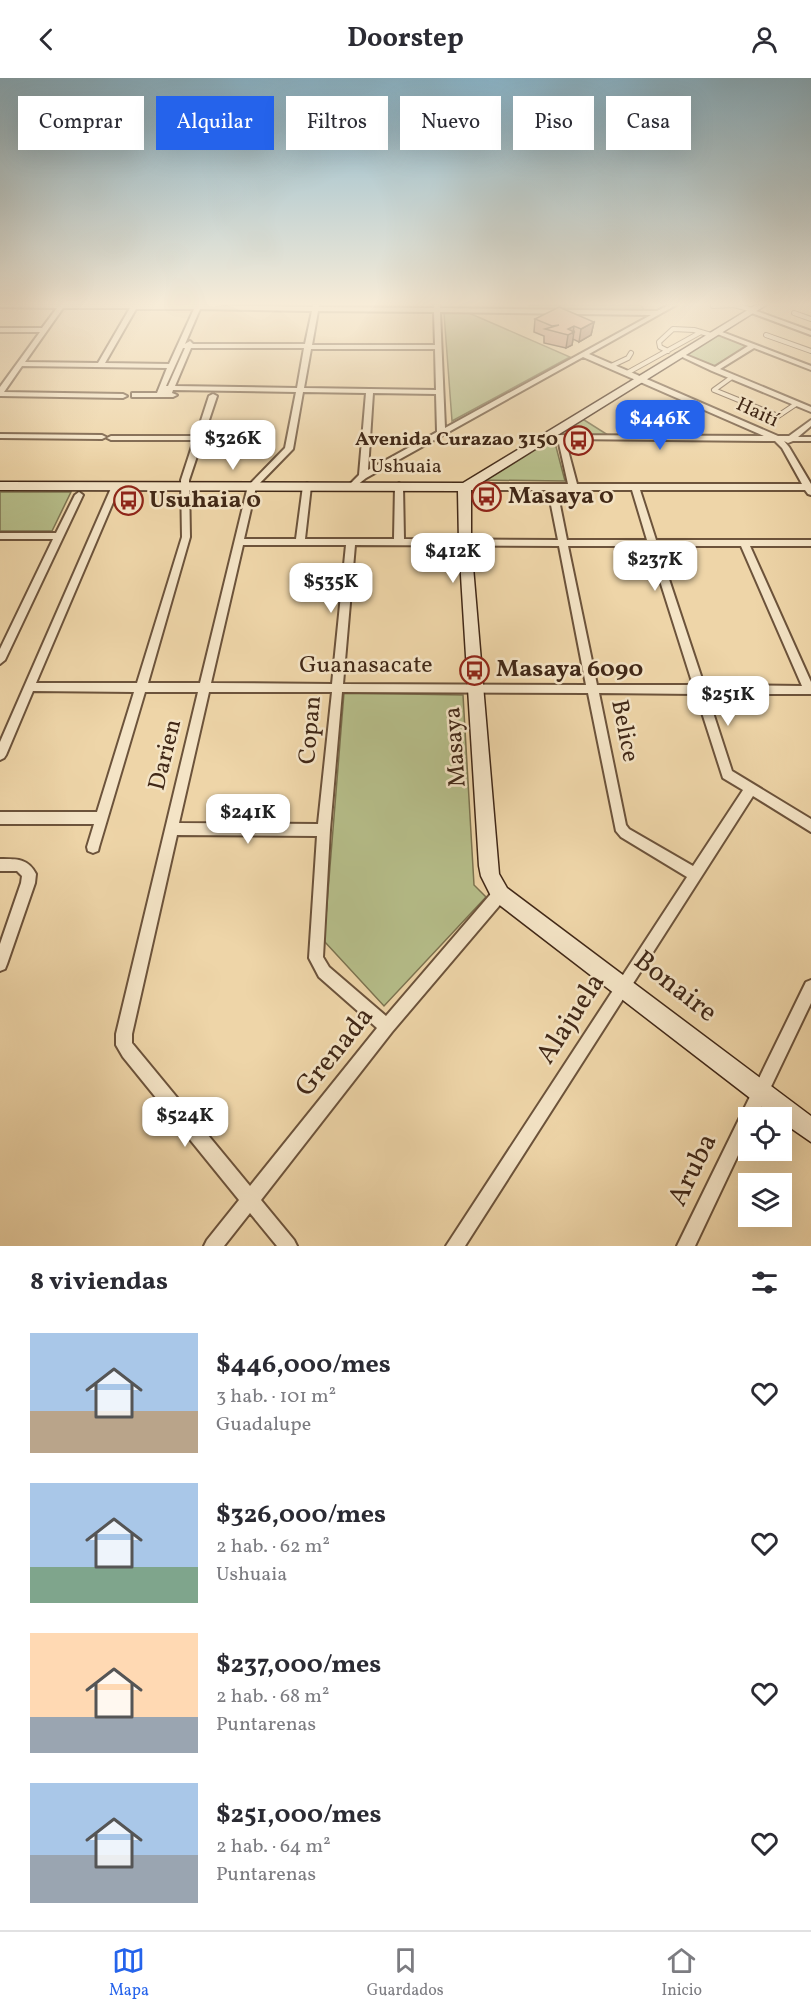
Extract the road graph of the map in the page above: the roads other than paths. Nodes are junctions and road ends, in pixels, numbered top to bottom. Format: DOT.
graph roads {
  1 [pos="22,360"];
  2 [pos="103,360"];
  3 [pos="176,360"];
  4 [pos="181,360"];
  5 [pos="305,360"];
  6 [pos="439,360"];
  7 [pos="572,360"];
  8 [pos="595,360"];
  9 [pos="625,360"];
  10 [pos="659,360"];
  11 [pos="665,360"];
  12 [pos="689,360"];
  13 [pos="731,360"];
  14 [pos="789,360"];
  15 [pos="19,364"];
  16 [pos="100,365"];
  17 [pos="172,366"];
  18 [pos="611,366"];
  19 [pos="811,368"];
  20 [pos="714,370"];
  21 [pos="627,373"];
  22 [pos="732,377"];
  23 [pos="640,378"];
  24 [pos="254,389"];
  25 [pos="299,390"];
  26 [pos="370,391"];
  27 [pos="161,392"];
  28 [pos="170,392"];
  29 [pos="440,392"];
  30 [pos="0,393"];
  31 [pos="135,394"];
  32 [pos="123,396"];
  33 [pos="213,396"];
  34 [pos="796,404"];
  35 [pos="811,410"];
  36 [pos="811,422"];
  37 [pos="441,432"];
  38 [pos="0,436"];
  39 [pos="544,437"];
  40 [pos="561,437"];
  41 [pos="102,438"];
  42 [pos="111,438"];
  43 [pos="199,438"];
  44 [pos="811,439"];
  45 [pos="777,440"];
  46 [pos="787,443"];
  47 [pos="363,476"];
  48 [pos="184,485"];
  49 [pos="0,486"];
  50 [pos="116,486"];
  51 [pos="252,486"];
  52 [pos="307,486"];
  53 [pos="352,486"];
  54 [pos="399,486"];
  55 [pos="465,487"];
  56 [pos="552,487"];
  57 [pos="573,487"];
  58 [pos="635,487"];
  59 [pos="810,489"];
  60 [pos="79,495"];
  61 [pos="0,536"];
  62 [pos="59,536"];
  63 [pos="239,542"];
  64 [pos="300,542"];
  65 [pos="351,543"];
  66 [pos="399,543"];
  67 [pos="465,543"];
  68 [pos="562,543"];
  69 [pos="654,543"];
  70 [pos="744,543"];
  71 [pos="811,543"];
  72 [pos="0,660"];
  73 [pos="142,686"];
  74 [pos="30,687"];
  75 [pos="206,687"];
  76 [pos="338,688"];
  77 [pos="476,688"];
  78 [pos="593,688"];
  79 [pos="700,689"];
  80 [pos="810,690"];
  81 [pos="0,755"];
  82 [pos="750,790"];
  83 [pos="0,819"];
  84 [pos="102,819"];
  85 [pos="811,826"];
  86 [pos="171,829"];
  87 [pos="324,830"];
  88 [pos="93,847"];
  89 [pos="0,865"];
  90 [pos="694,874"];
  91 [pos="500,894"];
  92 [pos="0,964"];
  93 [pos="623,984"];
  94 [pos="811,987"];
  95 [pos="387,1027"];
  96 [pos="760,1091"];
  97 [pos="811,1130"];
  98 [pos="249,1199"];
  99 [pos="213,1246"];
  100 [pos="288,1246"];
  101 [pos="455,1246"];
  102 [pos="686,1246"];
  1 -- 15 [label="street"];
  2 -- 16 [label="street"];
  3 -- 17 [label="street"];
  4 -- 28 [label="street"];
  5 -- 25 [label="street"];
  6 -- 29 [label="street"];
  7 -- 37 [label="street"];
  8 -- 18 [label="street, Haití"];
  9 -- 18 [label="lane"];
  10 -- 21 [label="lane"];
  11 -- 23 [label="street"];
  12 -- 20 [label="street"];
  13 -- 20 [label="street"];
  14 -- 19 [label="street"];
  15 -- 16 [label="street"];
  15 -- 30 [label="street"];
  16 -- 17 [label="street"];
  17 -- 27 [label="street"];
  18 -- 21 [label="street, Haití"];
  20 -- 22 [label="street"];
  21 -- 23 [label="street, Haití"];
  22 -- 34 [label="street"];
  22 -- 34 [label="lane"];
  23 -- 39 [label="street"];
  23 -- 45 [label="street, Haití"];
  24 -- 25 [label="street"];
  24 -- 28 [label="street"];
  24 -- 33 [label="street"];
  25 -- 26 [label="street"];
  25 -- 51 [label="street"];
  26 -- 29 [label="street"];
  26 -- 47 [label="street"];
  27 -- 28 [label="street"];
  27 -- 31 [label="street"];
  28 -- 33 [label="street"];
  29 -- 37 [label="street"];
  30 -- 32 [label="street"];
  33 -- 43 [label="street"];
  34 -- 35 [label="street"];
  36 -- 46 [label="street"];
  37 -- 47 [label="street"];
  38 -- 41 [label="street"];
  39 -- 40 [label="street"];
  39 -- 55 [label="street"];
  40 -- 45 [label="street"];
  40 -- 57 [label="street"];
  42 -- 43 [label="street"];
  43 -- 48 [label="street"];
  44 -- 46 [label="street"];
  45 -- 46 [label="street"];
  46 -- 59 [label="street"];
  47 -- 53 [label="street"];
  48 -- 50 [label="street, Ushuaia"];
  48 -- 51 [label="street, Ushuaia"];
  48 -- 73 [label="street"];
  49 -- 50 [label="street, Ushuaia"];
  50 -- 74 [label="street"];
  51 -- 52 [label="street, Ushuaia"];
  51 -- 63 [label="street, Darien"];
  52 -- 53 [label="street, Ushuaia"];
  52 -- 64 [label="street"];
  53 -- 54 [label="street, Ushuaia"];
  54 -- 55 [label="street, Ushuaia"];
  54 -- 66 [label="street"];
  55 -- 56 [label="street, Ushuaia"];
  55 -- 67 [label="street, Masaya"];
  56 -- 57 [label="street, Ushuaia"];
  56 -- 68 [label="street, Belice"];
  57 -- 58 [label="street, Ushuaia"];
  58 -- 59 [label="street, Ushuaia"];
  58 -- 69 [label="street"];
  60 -- 62 [label="street"];
  61 -- 62 [label="street"];
  62 -- 72 [label="street"];
  63 -- 64 [label="street"];
  63 -- 75 [label="street, Darien"];
  64 -- 65 [label="street"];
  65 -- 66 [label="street"];
  65 -- 76 [label="street, Copan"];
  66 -- 67 [label="street"];
  67 -- 68 [label="street"];
  67 -- 77 [label="street, Masaya"];
  68 -- 69 [label="street"];
  68 -- 78 [label="street, Belice"];
  69 -- 70 [label="street"];
  69 -- 79 [label="street"];
  70 -- 71 [label="street"];
  70 -- 80 [label="street"];
  73 -- 74 [label="street, Guanasacate"];
  73 -- 75 [label="street, Guanasacate"];
  73 -- 84 [label="street"];
  74 -- 81 [label="street"];
  75 -- 76 [label="street, Guanasacate"];
  75 -- 86 [label="street, Darien"];
  76 -- 77 [label="street, Guanasacate"];
  76 -- 87 [label="street, Copan"];
  77 -- 78 [label="street, Guanasacate"];
  77 -- 91 [label="street, Masaya"];
  78 -- 79 [label="street, Guanasacate"];
  78 -- 90 [label="street, Belice"];
  79 -- 80 [label="street, Guanasacate"];
  79 -- 82 [label="street"];
  82 -- 85 [label="street"];
  82 -- 90 [label="street, Alajuela"];
  83 -- 84 [label="street"];
  84 -- 88 [label="street"];
  86 -- 87 [label="street"];
  86 -- 98 [label="street, Darien"];
  87 -- 95 [label="street, Copan"];
  89 -- 92 [label="street"];
  90 -- 93 [label="street, Alajuela"];
  91 -- 93 [label="street, Bonaire"];
  91 -- 95 [label="street, Grenada"];
  93 -- 96 [label="street, Bonaire"];
  93 -- 101 [label="street, Alajuela"];
  94 -- 96 [label="street, Aruba"];
  95 -- 98 [label="street, Grenada"];
  96 -- 97 [label="street, Bonaire"];
  96 -- 102 [label="street, Aruba"];
  98 -- 99 [label="street, Grenada"];
  98 -- 100 [label="street"];
}
